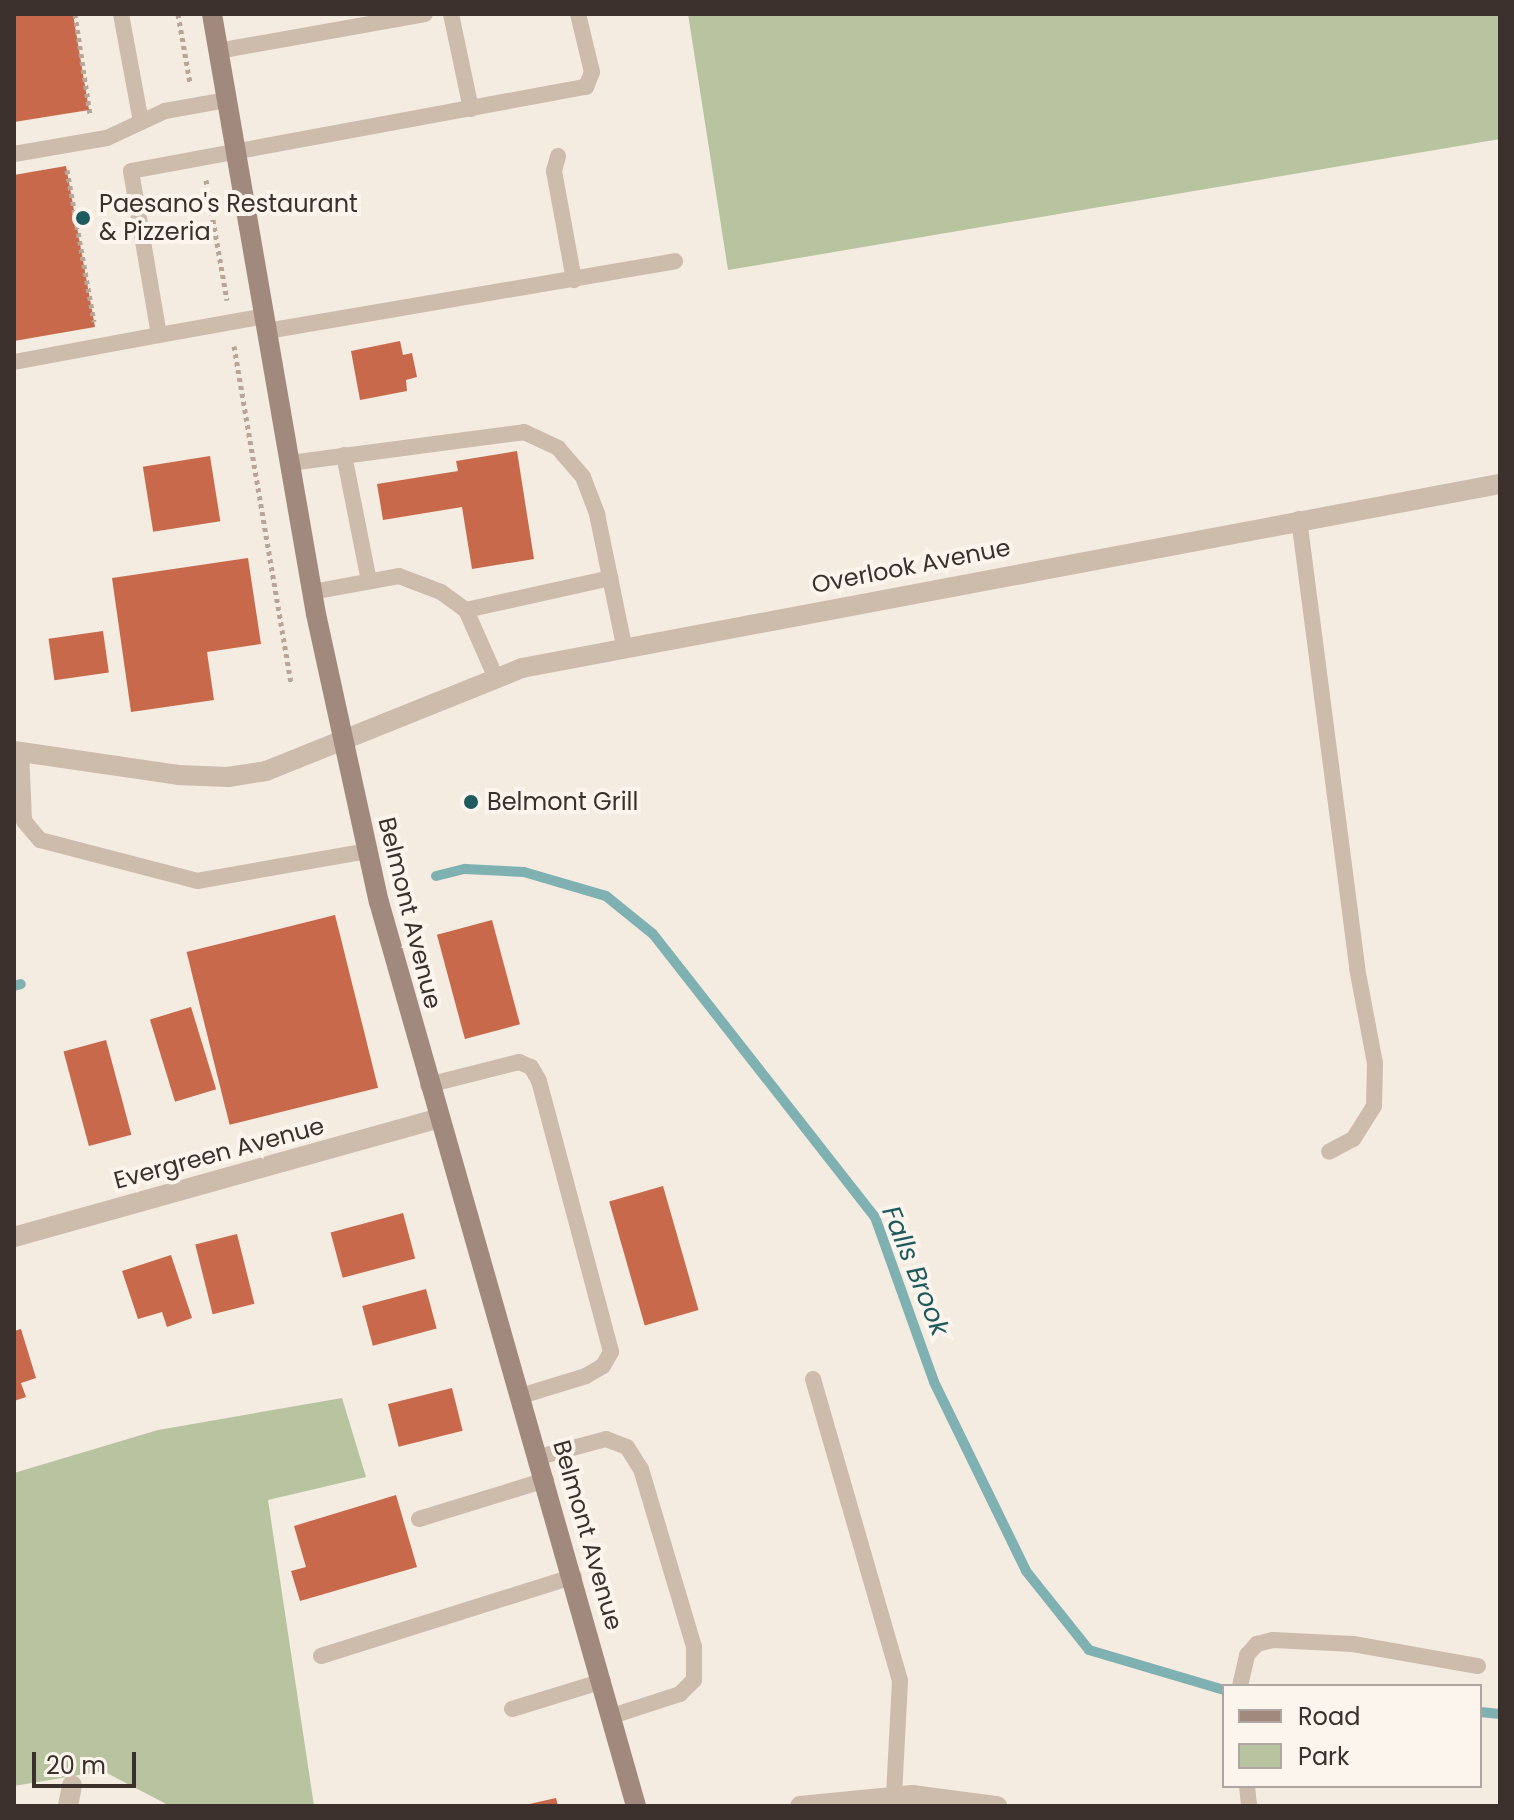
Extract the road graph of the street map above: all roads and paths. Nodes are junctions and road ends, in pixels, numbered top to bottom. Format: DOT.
graph roads {
  1 [pos="75,14"];
  2 [pos="121,14"];
  3 [pos="212,14"];
  4 [pos="425,14"];
  5 [pos="451,14"];
  6 [pos="578,14"];
  7 [pos="218,51"];
  8 [pos="227,100"];
  9 [pos="471,109"];
  10 [pos="80,116"];
  11 [pos="141,122"];
  12 [pos="236,152"];
  13 [pos="14,154"];
  14 [pos="558,156"];
  15 [pos="66,166"];
  16 [pos="675,261"];
  17 [pos="574,280"];
  18 [pos="266,324"];
  19 [pos="95,327"];
  20 [pos="159,335"];
  21 [pos="14,362"];
  22 [pos="344,455"];
  23 [pos="290,463"];
  24 [pos="1500,484"];
  25 [pos="1299,519"];
  26 [pos="610,578"];
  27 [pos="369,581"];
  28 [pos="312,592"];
  29 [pos="466,610"];
  30 [pos="624,646"];
  31 [pos="496,678"];
  32 [pos="343,740"];
  33 [pos="17,751"];
  34 [pos="368,851"];
  35 [pos="428,1085"];
  36 [pos="438,1119"];
  37 [pos="1329,1152"];
  38 [pos="14,1237"];
  39 [pos="813,1379"];
  40 [pos="521,1396"];
  41 [pos="539,1457"];
  42 [pos="546,1480"];
  43 [pos="419,1519"];
  44 [pos="574,1576"];
  45 [pos="321,1656"];
  46 [pos="1478,1666"];
  47 [pos="1240,1678"];
  48 [pos="603,1681"];
  49 [pos="512,1709"];
  50 [pos="612,1716"];
  51 [pos="72,1785"];
  52 [pos="894,1797"];
  53 [pos="68,1806"];
  54 [pos="636,1806"];
  55 [pos="800,1806"];
  56 [pos="997,1806"];
  1 -- 10 [label="path"];
  2 -- 11 [label="lane"];
  3 -- 7 [label="main road, Belmont Avenue"];
  4 -- 7 [label="lane"];
  5 -- 9 [label="lane"];
  6 -- 9 [label="lane"];
  7 -- 8 [label="main road, Belmont Avenue"];
  8 -- 11 [label="lane"];
  8 -- 12 [label="main road, Belmont Avenue"];
  9 -- 12 [label="lane"];
  11 -- 13 [label="lane"];
  12 -- 18 [label="main road, Belmont Avenue"];
  12 -- 20 [label="lane"];
  14 -- 17 [label="lane"];
  15 -- 19 [label="path"];
  16 -- 17 [label="lane"];
  17 -- 18 [label="lane"];
  18 -- 20 [label="lane"];
  18 -- 23 [label="main road, Belmont Avenue"];
  20 -- 21 [label="lane"];
  22 -- 23 [label="lane"];
  22 -- 26 [label="lane"];
  22 -- 27 [label="lane"];
  23 -- 28 [label="main road, Belmont Avenue"];
  24 -- 25 [label="street, Overlook Avenue"];
  25 -- 30 [label="street, Overlook Avenue"];
  25 -- 37 [label="lane"];
  26 -- 29 [label="lane"];
  26 -- 30 [label="lane"];
  27 -- 28 [label="lane"];
  27 -- 29 [label="lane"];
  28 -- 32 [label="main road, Belmont Avenue"];
  29 -- 31 [label="lane"];
  30 -- 31 [label="street, Overlook Avenue"];
  31 -- 32 [label="street, Overlook Avenue"];
  32 -- 33 [label="street, Overlook Avenue"];
  32 -- 34 [label="main road, Belmont Avenue"];
  33 -- 34 [label="lane"];
  34 -- 35 [label="main road, Belmont Avenue"];
  35 -- 36 [label="main road, Belmont Avenue"];
  35 -- 40 [label="lane"];
  36 -- 38 [label="street, Evergreen Avenue"];
  36 -- 40 [label="main road, Belmont Avenue"];
  39 -- 52 [label="lane"];
  40 -- 41 [label="main road, Belmont Avenue"];
  41 -- 42 [label="main road, Belmont Avenue"];
  41 -- 50 [label="lane"];
  42 -- 43 [label="lane"];
  42 -- 44 [label="main road, Belmont Avenue"];
  44 -- 45 [label="lane"];
  44 -- 48 [label="main road, Belmont Avenue"];
  46 -- 47 [label="lane"];
  48 -- 49 [label="lane"];
  48 -- 50 [label="main road, Belmont Avenue"];
  50 -- 54 [label="main road, Belmont Avenue"];
  51 -- 53 [label="street"];
  52 -- 55 [label="street"];
  52 -- 56 [label="street"];
}
